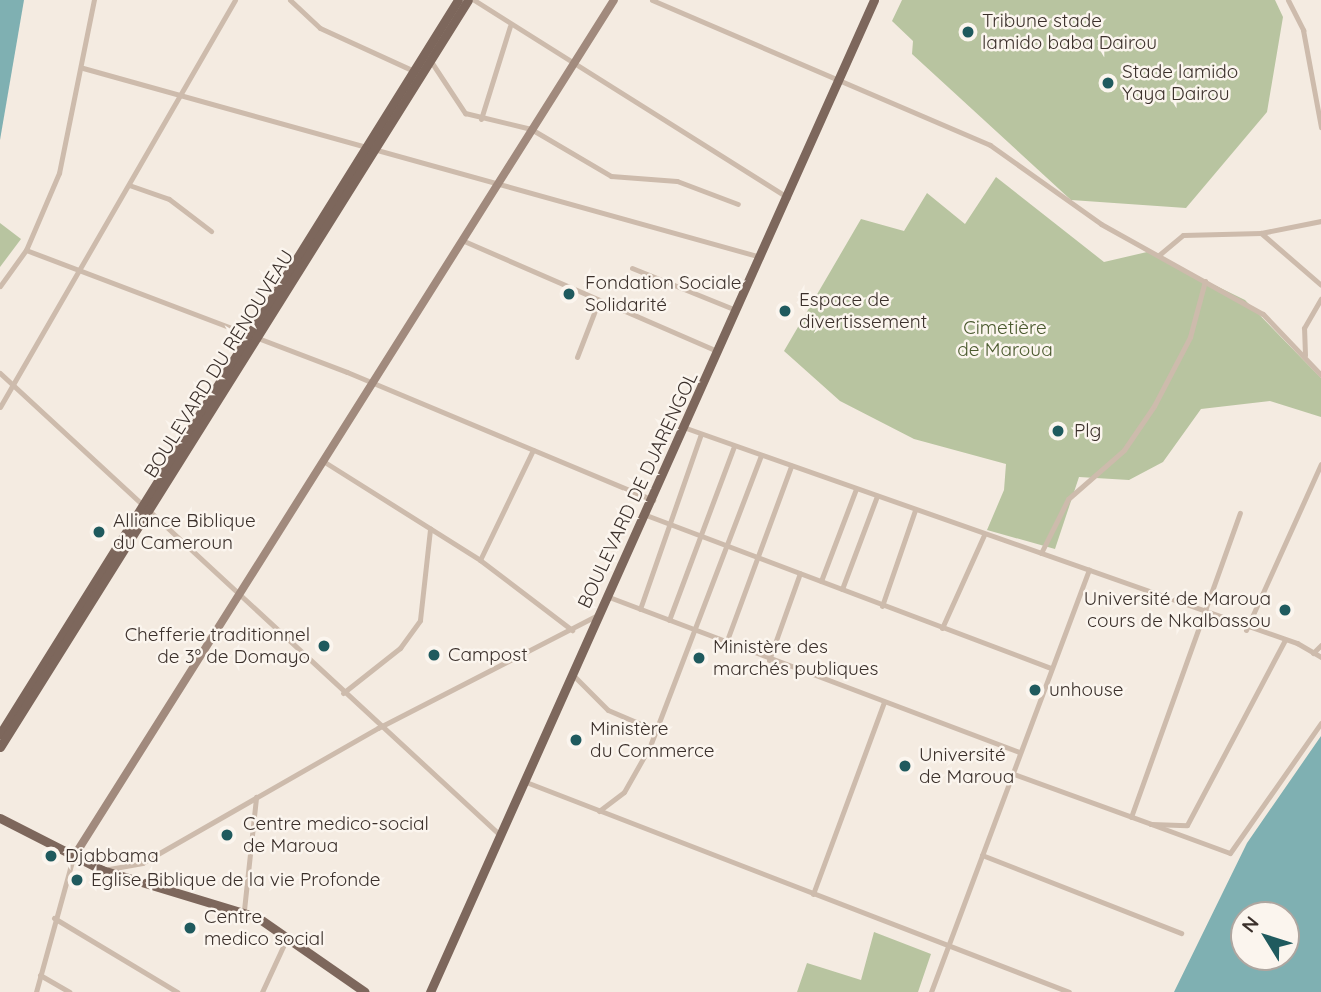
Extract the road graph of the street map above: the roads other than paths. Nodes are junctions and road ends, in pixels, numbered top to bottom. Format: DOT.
graph roads {
  1 [pos="235,0"];
  2 [pos="290,0"];
  3 [pos="458,0"];
  4 [pos="468,0"];
  5 [pos="474,0"];
  6 [pos="614,0"];
  7 [pos="652,0"];
  8 [pos="874,0"];
  9 [pos="1288,0"];
  10 [pos="94,2"];
  11 [pos="510,26"];
  12 [pos="430,60"];
  13 [pos="572,66"];
  14 [pos="83,68"];
  15 [pos="414,71"];
  16 [pos="838,79"];
  17 [pos="182,93"];
  18 [pos="481,119"];
  19 [pos="1321,127"];
  20 [pos="531,129"];
  21 [pos="371,147"];
  22 [pos="501,184"];
  23 [pos="129,185"];
  24 [pos="788,198"];
  25 [pos="738,204"];
  26 [pos="1321,220"];
  27 [pos="211,231"];
  28 [pos="1261,233"];
  29 [pos="464,241"];
  30 [pos="26,250"];
  31 [pos="1158,255"];
  32 [pos="761,257"];
  33 [pos="82,267"];
  34 [pos="632,268"];
  35 [pos="1205,281"];
  36 [pos="1321,285"];
  37 [pos="0,286"];
  38 [pos="1321,298"];
  39 [pos="599,300"];
  40 [pos="738,311"];
  41 [pos="251,339"];
  42 [pos="720,352"];
  43 [pos="1306,355"];
  44 [pos="577,357"];
  45 [pos="0,373"];
  46 [pos="1321,375"];
  47 [pos="371,383"];
  48 [pos="14,385"];
  49 [pos="0,407"];
  50 [pos="686,428"];
  51 [pos="701,435"];
  52 [pos="734,446"];
  53 [pos="533,450"];
  54 [pos="761,456"];
  55 [pos="321,460"];
  56 [pos="1321,464"];
  57 [pos="791,466"];
  58 [pos="856,489"];
  59 [pos="877,496"];
  60 [pos="653,500"];
  61 [pos="146,506"];
  62 [pos="915,510"];
  63 [pos="1240,513"];
  64 [pos="646,515"];
  65 [pos="669,525"];
  66 [pos="430,529"];
  67 [pos="984,535"];
  68 [pos="699,537"];
  69 [pos="727,547"];
  70 [pos="1041,553"];
  71 [pos="756,558"];
  72 [pos="480,560"];
  73 [pos="1089,570"];
  74 [pos="800,573"];
  75 [pos="821,581"];
  76 [pos="842,589"];
  77 [pos="236,592"];
  78 [pos="609,597"];
  79 [pos="882,606"];
  80 [pos="640,609"];
  81 [pos="601,613"];
  82 [pos="1202,615"];
  83 [pos="669,620"];
  84 [pos="942,628"];
  85 [pos="572,630"];
  86 [pos="1246,630"];
  87 [pos="696,631"];
  88 [pos="1285,640"];
  89 [pos="726,643"];
  90 [pos="1321,645"];
  91 [pos="1313,653"];
  92 [pos="1321,657"];
  93 [pos="769,660"];
  94 [pos="1051,668"];
  95 [pos="573,675"];
  96 [pos="343,693"];
  97 [pos="884,702"];
  98 [pos="1321,723"];
  99 [pos="378,727"];
  100 [pos="657,731"];
  101 [pos="0,734"];
  102 [pos="0,747"];
  103 [pos="1018,752"];
  104 [pos="1011,773"];
  105 [pos="526,782"];
  106 [pos="256,797"];
  107 [pos="599,811"];
  108 [pos="1131,817"];
  109 [pos="0,818"];
  110 [pos="1151,824"];
  111 [pos="502,836"];
  112 [pos="982,855"];
  113 [pos="73,858"];
  114 [pos="102,870"];
  115 [pos="813,894"];
  116 [pos="244,911"];
  117 [pos="54,918"];
  118 [pos="1181,933"];
  119 [pos="288,936"];
  120 [pos="949,946"];
  121 [pos="40,975"];
  122 [pos="36,992"];
  123 [pos="71,992"];
  124 [pos="177,992"];
  125 [pos="262,992"];
  126 [pos="365,992"];
  127 [pos="430,992"];
  128 [pos="931,992"];
  129 [pos="1069,992"];
  1 -- 17 [label="street"];
  2 -- 15 [label="street"];
  3 -- 15 [label="main road, BOULEVARD DU RENOUVEAU"];
  4 -- 12 [label="main road, BOULEVARD DU RENOUVEAU"];
  5 -- 11 [label="street"];
  6 -- 13 [label="main road"];
  7 -- 16 [label="street"];
  8 -- 16 [label="main road, BOULEVARD DE DJARENGOL"];
  9 -- 19 [label="street"];
  10 -- 14 [label="street"];
  11 -- 13 [label="street"];
  11 -- 18 [label="street"];
  12 -- 18 [label="street"];
  12 -- 21 [label="main road, BOULEVARD DU RENOUVEAU"];
  13 -- 20 [label="main road"];
  13 -- 24 [label="street"];
  14 -- 17 [label="street"];
  14 -- 30 [label="street"];
  15 -- 21 [label="main road, BOULEVARD DU RENOUVEAU"];
  16 -- 24 [label="main road, BOULEVARD DE DJARENGOL"];
  16 -- 31 [label="street"];
  17 -- 21 [label="street"];
  17 -- 23 [label="street"];
  18 -- 20 [label="street"];
  20 -- 22 [label="main road"];
  20 -- 25 [label="street"];
  21 -- 22 [label="street"];
  21 -- 41 [label="main road, BOULEVARD DU RENOUVEAU"];
  22 -- 29 [label="main road"];
  22 -- 32 [label="street"];
  23 -- 27 [label="street"];
  23 -- 33 [label="street"];
  24 -- 32 [label="main road, BOULEVARD DE DJARENGOL"];
  26 -- 28 [label="street"];
  28 -- 31 [label="street"];
  28 -- 36 [label="street"];
  29 -- 39 [label="street"];
  29 -- 47 [label="main road"];
  30 -- 33 [label="street"];
  30 -- 37 [label="street"];
  31 -- 35 [label="street"];
  32 -- 40 [label="main road, BOULEVARD DE DJARENGOL"];
  33 -- 41 [label="street"];
  33 -- 48 [label="street"];
  34 -- 40 [label="street"];
  35 -- 43 [label="street"];
  35 -- 70 [label="street"];
  38 -- 43 [label="street"];
  39 -- 42 [label="street"];
  39 -- 44 [label="street"];
  40 -- 42 [label="main road, BOULEVARD DE DJARENGOL"];
  41 -- 47 [label="street"];
  41 -- 61 [label="main road, BOULEVARD DU RENOUVEAU"];
  42 -- 50 [label="main road, BOULEVARD DE DJARENGOL"];
  43 -- 46 [label="street"];
  45 -- 48 [label="street"];
  47 -- 53 [label="street"];
  47 -- 55 [label="main road"];
  48 -- 49 [label="street"];
  48 -- 61 [label="street"];
  50 -- 51 [label="street"];
  50 -- 60 [label="main road, BOULEVARD DE DJARENGOL"];
  51 -- 52 [label="street"];
  51 -- 65 [label="street"];
  52 -- 54 [label="street"];
  52 -- 68 [label="street"];
  53 -- 60 [label="street"];
  53 -- 72 [label="street"];
  54 -- 57 [label="street"];
  54 -- 69 [label="street"];
  55 -- 66 [label="street"];
  55 -- 77 [label="main road"];
  56 -- 86 [label="street"];
  57 -- 58 [label="street"];
  57 -- 71 [label="street"];
  58 -- 59 [label="street"];
  58 -- 75 [label="street"];
  59 -- 62 [label="street"];
  59 -- 76 [label="street"];
  60 -- 64 [label="main road, BOULEVARD DE DJARENGOL"];
  61 -- 77 [label="street"];
  61 -- 101 [label="main road, BOULEVARD DU RENOUVEAU"];
  61 -- 102 [label="main road, BOULEVARD DU RENOUVEAU"];
  62 -- 67 [label="street"];
  62 -- 79 [label="street"];
  63 -- 82 [label="street"];
  64 -- 65 [label="street"];
  64 -- 78 [label="main road, BOULEVARD DE DJARENGOL"];
  65 -- 68 [label="street"];
  65 -- 80 [label="street"];
  66 -- 72 [label="street"];
  66 -- 96 [label="street"];
  67 -- 70 [label="street"];
  67 -- 84 [label="street"];
  68 -- 69 [label="street"];
  68 -- 83 [label="street"];
  69 -- 71 [label="street"];
  69 -- 87 [label="street"];
  70 -- 73 [label="street"];
  71 -- 74 [label="street"];
  71 -- 89 [label="street"];
  72 -- 85 [label="street"];
  73 -- 82 [label="street"];
  73 -- 94 [label="street"];
  74 -- 75 [label="street"];
  74 -- 93 [label="street"];
  75 -- 76 [label="street"];
  76 -- 79 [label="street"];
  77 -- 96 [label="street"];
  77 -- 113 [label="main road"];
  78 -- 80 [label="street"];
  78 -- 81 [label="main road, BOULEVARD DE DJARENGOL"];
  79 -- 84 [label="street"];
  80 -- 83 [label="street"];
  81 -- 85 [label="street"];
  81 -- 95 [label="main road, BOULEVARD DE DJARENGOL"];
  82 -- 86 [label="street"];
  82 -- 108 [label="street"];
  83 -- 87 [label="street"];
  84 -- 94 [label="street"];
  85 -- 99 [label="street"];
  86 -- 88 [label="street"];
  87 -- 89 [label="street"];
  87 -- 100 [label="street"];
  88 -- 91 [label="street"];
  88 -- 110 [label="street"];
  89 -- 93 [label="street"];
  90 -- 91 [label="street"];
  91 -- 92 [label="street"];
  93 -- 97 [label="street"];
  94 -- 103 [label="street"];
  95 -- 100 [label="street"];
  95 -- 105 [label="main road, BOULEVARD DE DJARENGOL"];
  96 -- 99 [label="street"];
  97 -- 103 [label="street"];
  97 -- 115 [label="street"];
  98 -- 110 [label="street"];
  99 -- 106 [label="street"];
  99 -- 111 [label="street"];
  100 -- 107 [label="street"];
  103 -- 104 [label="street"];
  104 -- 108 [label="street"];
  104 -- 112 [label="street"];
  105 -- 107 [label="street"];
  105 -- 111 [label="main road, BOULEVARD DE DJARENGOL"];
  106 -- 114 [label="street"];
  106 -- 116 [label="street"];
  107 -- 115 [label="street"];
  108 -- 110 [label="street"];
  109 -- 113 [label="main road"];
  111 -- 127 [label="main road, BOULEVARD DE DJARENGOL"];
  112 -- 118 [label="street"];
  112 -- 120 [label="street"];
  113 -- 114 [label="main road"];
  113 -- 117 [label="street"];
  114 -- 116 [label="main road"];
  115 -- 120 [label="street"];
  116 -- 119 [label="main road"];
  117 -- 121 [label="street"];
  117 -- 124 [label="street"];
  119 -- 125 [label="street"];
  119 -- 126 [label="main road"];
  120 -- 128 [label="street"];
  120 -- 129 [label="street"];
  121 -- 122 [label="street"];
  121 -- 123 [label="street"];
}
